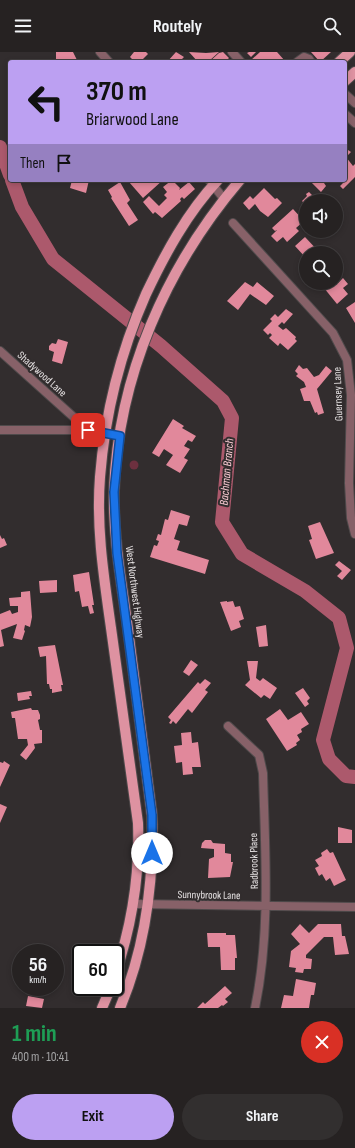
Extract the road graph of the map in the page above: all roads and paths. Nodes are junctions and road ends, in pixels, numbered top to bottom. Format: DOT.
graph roads {
  1 [pos="100,52"];
  2 [pos="232,52"];
  3 [pos="350,52"];
  4 [pos="297,58"];
  5 [pos="107,60"];
  6 [pos="239,60"];
  7 [pos="309,60"];
  8 [pos="341,60"];
  9 [pos="355,72"];
  10 [pos="347,79"];
  11 [pos="347,96"];
  12 [pos="355,103"];
  13 [pos="347,116"];
  14 [pos="355,123"];
  15 [pos="213,182"];
  16 [pos="238,182"];
  17 [pos="224,199"];
  18 [pos="233,223"];
  19 [pos="0,351"];
  20 [pos="0,430"];
  21 [pos="88,430"];
  22 [pos="104,433"];
  23 [pos="120,436"];
  24 [pos="355,534"];
  25 [pos="131,658"];
  26 [pos="115,660"];
  27 [pos="228,726"];
  28 [pos="134,904"];
  29 [pos="149,906"];
  30 [pos="266,907"];
  31 [pos="355,907"];
  32 [pos="124,950"];
  33 [pos="107,996"];
  34 [pos="102,1008"];
  35 [pos="120,1008"];
  36 [pos="254,1008"];
  1 -- 5 [label="street"];
  2 -- 6 [label="street"];
  3 -- 8 [label="main road"];
  4 -- 7 [label="street"];
  9 -- 10 [label="main road"];
  11 -- 12 [label="street"];
  13 -- 14 [label="street"];
  15 -- 17 [label="street"];
  15 -- 22 [label="main road"];
  16 -- 17 [label="main road, West Northwest Highway"];
  17 -- 23 [label="main road, West Northwest Highway"];
  18 -- 24 [label="street, Guernsey Lane"];
  19 -- 21 [label="street, Shadywood Lane"];
  20 -- 21 [label="street"];
  21 -- 22 [label="street"];
  22 -- 23 [label="main road"];
  22 -- 26 [label="main road"];
  23 -- 25 [label="main road, West Northwest Highway"];
  25 -- 26 [label="main road"];
  25 -- 29 [label="main road, West Northwest Highway"];
  26 -- 28 [label="main road"];
  27 -- 30 [label="street, Radbrook Place"];
  28 -- 29 [label="street, Sunnybrook Lane"];
  28 -- 32 [label="main road"];
  29 -- 30 [label="street, Sunnybrook Lane"];
  29 -- 35 [label="main road, West Northwest Highway"];
  30 -- 31 [label="street, Sunnybrook Lane"];
  30 -- 36 [label="street, Radbrook Place"];
  33 -- 34 [label="main road"];
}
